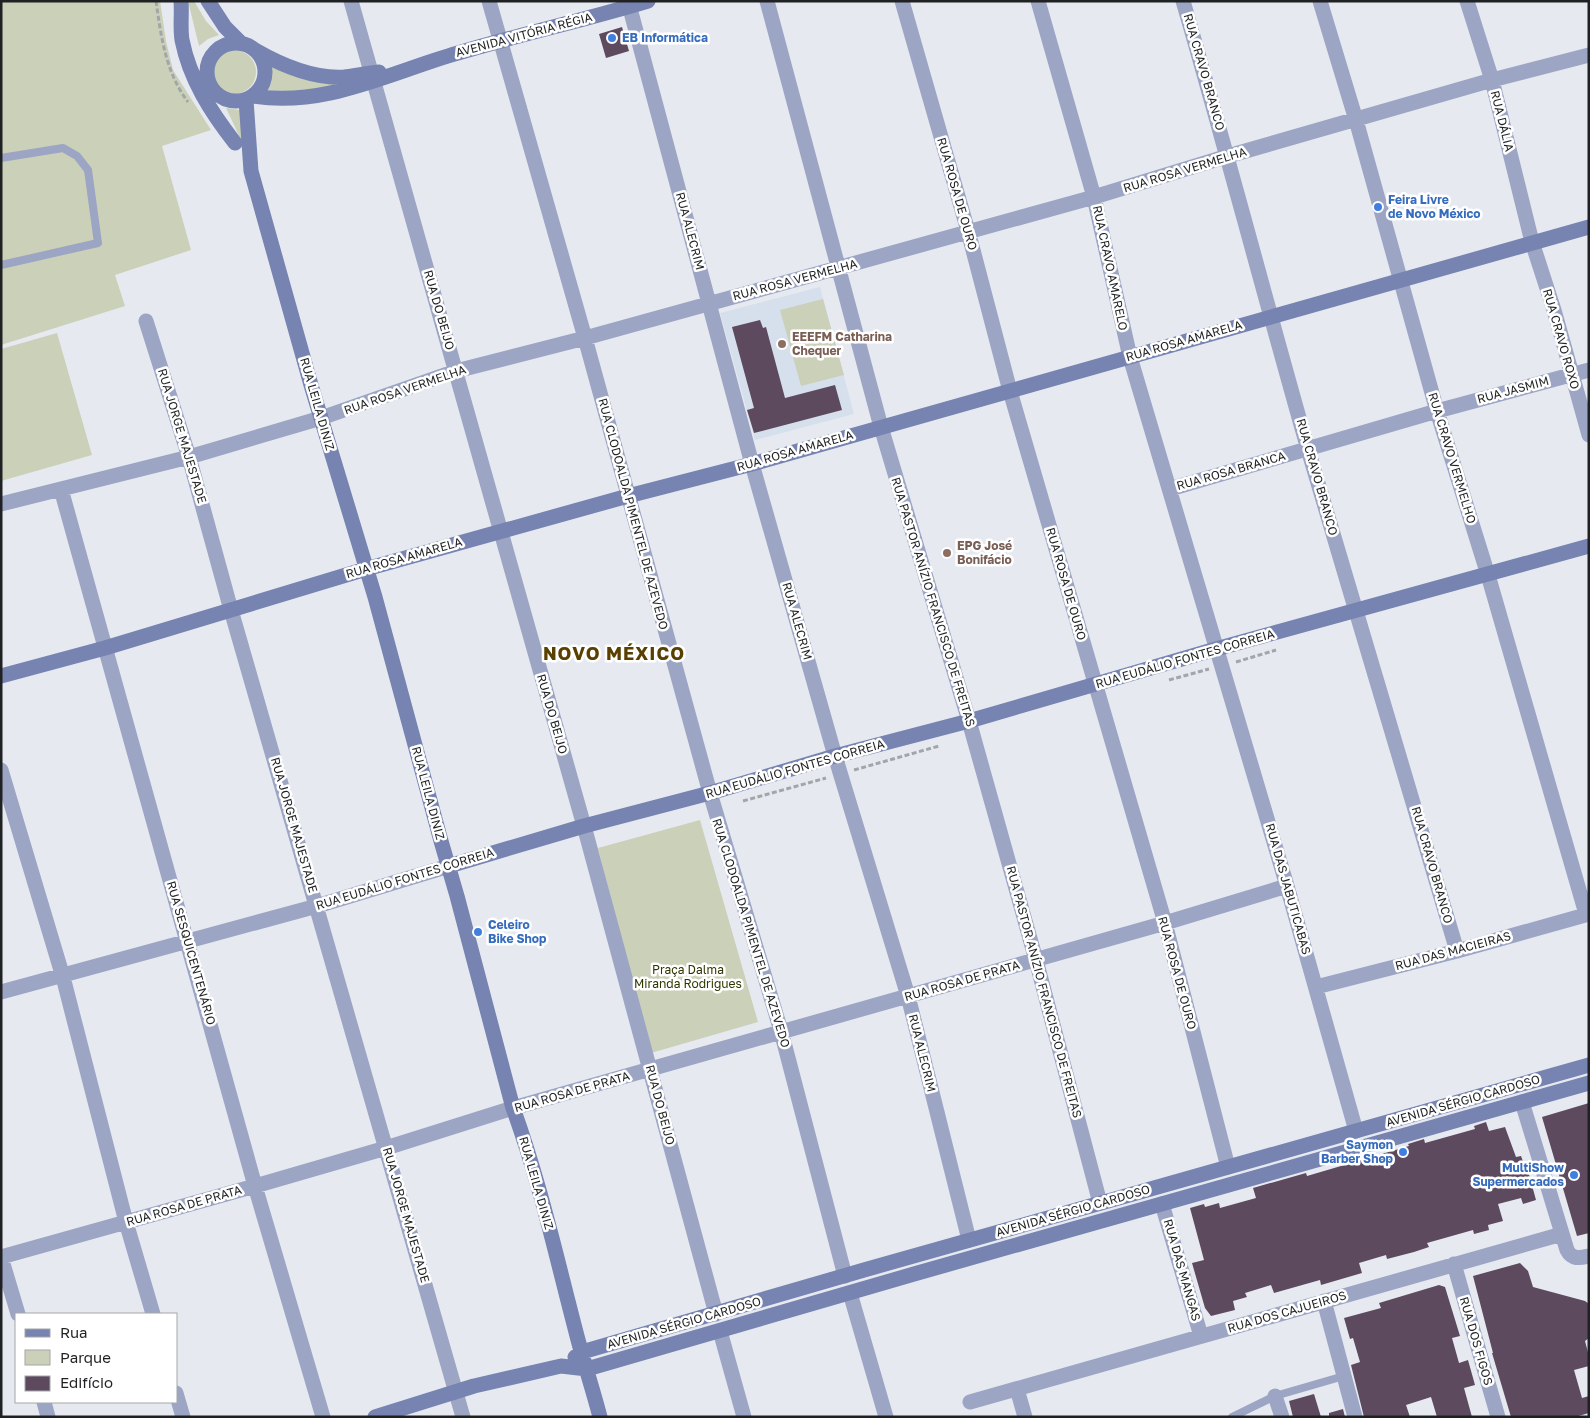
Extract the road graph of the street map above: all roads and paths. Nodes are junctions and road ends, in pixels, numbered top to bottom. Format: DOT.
graph roads {
  1 [pos="183,1"];
  2 [pos="208,1"];
  3 [pos="351,1"];
  4 [pos="489,1"];
  5 [pos="648,1"];
  6 [pos="766,1"];
  7 [pos="902,1"];
  8 [pos="1038,1"];
  9 [pos="1183,1"];
  10 [pos="1320,1"];
  11 [pos="1467,1"];
  12 [pos="629,4"];
  13 [pos="501,41"];
  14 [pos="246,45"];
  15 [pos="1589,55"];
  16 [pos="373,77"];
  17 [pos="208,79"];
  18 [pos="1492,80"];
  19 [pos="249,98"];
  20 [pos="1356,120"];
  21 [pos="235,143"];
  22 [pos="1228,156"];
  23 [pos="1,158"];
  24 [pos="251,171"];
  25 [pos="1094,197"];
  26 [pos="1589,227"];
  27 [pos="968,231"];
  28 [pos="1532,242"];
  29 [pos="1,265"];
  30 [pos="838,268"];
  31 [pos="1400,280"];
  32 [pos="709,303"];
  33 [pos="1270,316"];
  34 [pos="146,321"];
  35 [pos="584,338"];
  36 [pos="1130,357"];
  37 [pos="1589,370"];
  38 [pos="456,371"];
  39 [pos="1571,375"];
  40 [pos="1010,391"];
  41 [pos="1437,411"];
  42 [pos="321,418"];
  43 [pos="881,427"];
  44 [pos="1589,435"];
  45 [pos="1308,449"];
  46 [pos="189,457"];
  47 [pos="752,464"];
  48 [pos="61,489"];
  49 [pos="1170,489"];
  50 [pos="628,496"];
  51 [pos="1,504"];
  52 [pos="501,531"];
  53 [pos="1589,546"];
  54 [pos="366,569"];
  55 [pos="1488,575"];
  56 [pos="232,610"];
  57 [pos="1356,610"];
  58 [pos="105,648"];
  59 [pos="1216,649"];
  60 [pos="1,676"];
  61 [pos="1095,684"];
  62 [pos="969,721"];
  63 [pos="835,756"];
  64 [pos="1,770"];
  65 [pos="710,794"];
  66 [pos="584,826"];
  67 [pos="449,866"];
  68 [pos="1287,886"];
  69 [pos="317,906"];
  70 [pos="1587,914"];
  71 [pos="1165,923"];
  72 [pos="187,941"];
  73 [pos="1457,951"];
  74 [pos="1036,960"];
  75 [pos="62,977"];
  76 [pos="1316,987"];
  77 [pos="1,992"];
  78 [pos="908,996"];
  79 [pos="782,1031"];
  80 [pos="1589,1065"];
  81 [pos="651,1069"];
  82 [pos="1589,1083"];
  83 [pos="1517,1085"];
  84 [pos="1460,1101"];
  85 [pos="1522,1102"];
  86 [pos="513,1108"];
  87 [pos="1465,1118"];
  88 [pos="1356,1131"];
  89 [pos="386,1148"];
  90 [pos="1361,1148"];
  91 [pos="1291,1149"];
  92 [pos="1296,1166"];
  93 [pos="1228,1167"];
  94 [pos="1232,1184"];
  95 [pos="255,1186"];
  96 [pos="1157,1187"];
  97 [pos="1100,1203"];
  98 [pos="1162,1204"];
  99 [pos="1105,1220"];
  100 [pos="126,1222"];
  101 [pos="1562,1234"];
  102 [pos="969,1240"];
  103 [pos="1589,1256"];
  104 [pos="1,1257"];
  105 [pos="910,1257"];
  106 [pos="974,1257"];
  107 [pos="1454,1264"];
  108 [pos="914,1274"];
  109 [pos="845,1276"];
  110 [pos="850,1293"];
  111 [pos="1324,1301"];
  112 [pos="18,1313"];
  113 [pos="153,1313"];
  114 [pos="716,1314"];
  115 [pos="720,1330"];
  116 [pos="1201,1336"];
  117 [pos="582,1352"];
  118 [pos="561,1366"];
  119 [pos="587,1369"];
  120 [pos="1344,1376"];
  121 [pos="1017,1389"];
  122 [pos="456,1391"];
  123 [pos="1276,1396"];
  124 [pos="178,1400"];
  125 [pos="970,1402"];
  126 [pos="44,1403"];
  127 [pos="48,1417"];
  128 [pos="183,1417"];
  129 [pos="323,1417"];
  130 [pos="375,1417"];
  131 [pos="463,1417"];
  132 [pos="600,1417"];
  133 [pos="744,1417"];
  134 [pos="886,1417"];
  135 [pos="1025,1417"];
  136 [pos="1232,1417"];
  137 [pos="1282,1417"];
  138 [pos="1355,1417"];
  139 [pos="1498,1417"];
  1 -- 17 [label="street, RUA LEILA DINIZ"];
  1 -- 21 [label="street"];
  2 -- 14 [label="street"];
  3 -- 16 [label="street, RUA DO BEIJO"];
  4 -- 13 [label="street, RUA CLODOALDA PIMENTEL DE AZEVEDO"];
  5 -- 12 [label="street, AVENIDA VITÓRIA RÉGIA"];
  6 -- 30 [label="street, RUA PASTOR ANÍZIO FRANCISCO DE FREITAS"];
  7 -- 27 [label="street, RUA ROSA DE OURO"];
  8 -- 25 [label="street, RUA CRAVO AMARELO"];
  9 -- 22 [label="street, RUA CRAVO BRANCO"];
  10 -- 20 [label="street, RUA CRAVO VERMELHO"];
  11 -- 18 [label="street, RUA DÁLIA"];
  12 -- 13 [label="street, AVENIDA VITÓRIA RÉGIA"];
  12 -- 32 [label="street, RUA ALECRIM"];
  13 -- 16 [label="street, AVENIDA VITÓRIA RÉGIA"];
  13 -- 35 [label="street, RUA CLODOALDA PIMENTEL DE AZEVEDO"];
  14 -- 16 [label="street, AVENIDA VITÓRIA RÉGIA"];
  14 -- 17 [label="street"];
  14 -- 19 [label="street"];
  15 -- 18 [label="street, RUA ROSA VERMELHA"];
  16 -- 19 [label="street, AVENIDA VITÓRIA RÉGIA"];
  16 -- 38 [label="street, RUA DO BEIJO"];
  17 -- 19 [label="street"];
  17 -- 21 [label="street, RUA LEILA DINIZ"];
  18 -- 20 [label="street, RUA ROSA VERMELHA"];
  18 -- 28 [label="street, RUA DÁLIA"];
  19 -- 24 [label="street, RUA LEILA DINIZ"];
  20 -- 22 [label="street, RUA ROSA VERMELHA"];
  20 -- 31 [label="street, RUA CRAVO VERMELHO"];
  21 -- 24 [label="street, RUA LEILA DINIZ"];
  22 -- 25 [label="street, RUA ROSA VERMELHA"];
  22 -- 33 [label="street, RUA CRAVO BRANCO"];
  23 -- 29 [label="lane"];
  24 -- 42 [label="street, RUA LEILA DINIZ"];
  25 -- 27 [label="street, RUA ROSA VERMELHA"];
  25 -- 36 [label="street, RUA CRAVO AMARELO"];
  26 -- 28 [label="street, RUA ROSA AMARELA"];
  27 -- 30 [label="street, RUA ROSA VERMELHA"];
  27 -- 40 [label="street, RUA ROSA DE OURO"];
  28 -- 31 [label="street, RUA ROSA AMARELA"];
  28 -- 39 [label="street, RUA CRAVO ROXO"];
  30 -- 32 [label="street, RUA ROSA VERMELHA"];
  30 -- 43 [label="street, RUA PASTOR ANÍZIO FRANCISCO DE FREITAS"];
  31 -- 33 [label="street, RUA ROSA AMARELA"];
  31 -- 41 [label="street, RUA CRAVO VERMELHO"];
  32 -- 35 [label="street, RUA ROSA VERMELHA"];
  32 -- 47 [label="street, RUA ALECRIM"];
  33 -- 36 [label="street, RUA ROSA AMARELA"];
  33 -- 45 [label="street, RUA CRAVO BRANCO"];
  34 -- 46 [label="street, RUA JORGE MAJESTADE"];
  35 -- 38 [label="street, RUA ROSA VERMELHA"];
  35 -- 50 [label="street, RUA CLODOALDA PIMENTEL DE AZEVEDO"];
  36 -- 40 [label="street, RUA ROSA AMARELA"];
  36 -- 49 [label="street, RUA CRAVO AMARELO"];
  37 -- 39 [label="street, RUA JASMIM"];
  38 -- 42 [label="street, RUA ROSA VERMELHA"];
  38 -- 52 [label="street, RUA DO BEIJO"];
  39 -- 41 [label="street, RUA JASMIM"];
  39 -- 44 [label="street, RUA CRAVO ROXO"];
  40 -- 43 [label="street, RUA ROSA AMARELA"];
  40 -- 61 [label="street, RUA ROSA DE OURO"];
  41 -- 45 [label="street, RUA ROSA BRANCA"];
  41 -- 55 [label="street, RUA CRAVO VERMELHO"];
  42 -- 46 [label="street, RUA ROSA VERMELHA"];
  42 -- 54 [label="street, RUA LEILA DINIZ"];
  43 -- 47 [label="street, RUA ROSA AMARELA"];
  43 -- 62 [label="street, RUA PASTOR ANÍZIO FRANCISCO DE FREITAS"];
  45 -- 49 [label="street, RUA ROSA BRANCA"];
  45 -- 57 [label="street, RUA CRAVO BRANCO"];
  46 -- 48 [label="street, RUA ROSA VERMELHA"];
  46 -- 56 [label="street, RUA JORGE MAJESTADE"];
  47 -- 50 [label="street, RUA ROSA AMARELA"];
  47 -- 63 [label="street, RUA ALECRIM"];
  48 -- 51 [label="street, RUA ROSA VERMELHA"];
  48 -- 58 [label="street, RUA SESQUICENTENÁRIO"];
  49 -- 59 [label="street, RUA CRAVO AMARELO"];
  50 -- 52 [label="street, RUA ROSA AMARELA"];
  50 -- 65 [label="street, RUA CLODOALDA PIMENTEL DE AZEVEDO"];
  52 -- 54 [label="street, RUA ROSA AMARELA"];
  52 -- 66 [label="street, RUA DO BEIJO"];
  53 -- 55 [label="street, RUA EUDÁLIO FONTES CORREIA"];
  54 -- 56 [label="street, RUA ROSA AMARELA"];
  54 -- 67 [label="street, RUA LEILA DINIZ"];
  55 -- 57 [label="street, RUA EUDÁLIO FONTES CORREIA"];
  55 -- 70 [label="street, RUA CRAVO VERMELHO"];
  56 -- 58 [label="street, RUA ROSA AMARELA"];
  56 -- 69 [label="street, RUA JORGE MAJESTADE"];
  57 -- 59 [label="street, RUA EUDÁLIO FONTES CORREIA"];
  57 -- 73 [label="street, RUA CRAVO BRANCO"];
  58 -- 60 [label="street, RUA ROSA AMARELA"];
  58 -- 72 [label="street, RUA SESQUICENTENÁRIO"];
  59 -- 61 [label="street, RUA EUDÁLIO FONTES CORREIA"];
  59 -- 68 [label="street, RUA DAS JABUTICABAS"];
  61 -- 62 [label="street, RUA EUDÁLIO FONTES CORREIA"];
  61 -- 71 [label="street, RUA ROSA DE OURO"];
  62 -- 63 [label="street, RUA EUDÁLIO FONTES CORREIA"];
  62 -- 74 [label="street, RUA PASTOR ANÍZIO FRANCISCO DE FREITAS"];
  63 -- 65 [label="street, RUA EUDÁLIO FONTES CORREIA"];
  63 -- 78 [label="street, RUA ALECRIM"];
  64 -- 75 [label="street"];
  65 -- 66 [label="street, RUA EUDÁLIO FONTES CORREIA"];
  65 -- 79 [label="street, RUA CLODOALDA PIMENTEL DE AZEVEDO"];
  66 -- 67 [label="street, RUA EUDÁLIO FONTES CORREIA"];
  66 -- 81 [label="street, RUA DO BEIJO"];
  67 -- 69 [label="street, RUA EUDÁLIO FONTES CORREIA"];
  67 -- 86 [label="street, RUA LEILA DINIZ"];
  68 -- 71 [label="street, RUA ROSA DE PRATA"];
  68 -- 76 [label="street, RUA DAS JABUTICABAS"];
  69 -- 72 [label="street, RUA EUDÁLIO FONTES CORREIA"];
  69 -- 89 [label="street, RUA JORGE MAJESTADE"];
  70 -- 73 [label="street, RUA DAS MACIEIRAS"];
  71 -- 74 [label="street, RUA ROSA DE PRATA"];
  71 -- 93 [label="street, RUA ROSA DE OURO"];
  72 -- 75 [label="street, RUA EUDÁLIO FONTES CORREIA"];
  72 -- 95 [label="street, RUA SESQUICENTENÁRIO"];
  73 -- 76 [label="street, RUA DAS MACIEIRAS"];
  74 -- 78 [label="street, RUA ROSA DE PRATA"];
  74 -- 97 [label="street, RUA PASTOR ANÍZIO FRANCISCO DE FREITAS"];
  75 -- 77 [label="street, RUA EUDÁLIO FONTES CORREIA"];
  75 -- 100 [label="street"];
  76 -- 88 [label="street, RUA DAS JABUTICABAS"];
  78 -- 79 [label="street, RUA ROSA DE PRATA"];
  78 -- 102 [label="street, RUA ALECRIM"];
  79 -- 81 [label="street, RUA ROSA DE PRATA"];
  79 -- 109 [label="street, RUA CLODOALDA PIMENTEL DE AZEVEDO"];
  80 -- 83 [label="street, AVENIDA SÉRGIO CARDOSO"];
  81 -- 86 [label="street, RUA ROSA DE PRATA"];
  81 -- 114 [label="street, RUA DO BEIJO"];
  82 -- 85 [label="street, AVENIDA SÉRGIO CARDOSO"];
  83 -- 84 [label="street, AVENIDA SÉRGIO CARDOSO"];
  83 -- 85 [label="street"];
  84 -- 87 [label="street"];
  84 -- 88 [label="street, AVENIDA SÉRGIO CARDOSO"];
  85 -- 87 [label="street, AVENIDA SÉRGIO CARDOSO"];
  85 -- 101 [label="street"];
  86 -- 89 [label="street, RUA ROSA DE PRATA"];
  86 -- 117 [label="street, RUA LEILA DINIZ"];
  87 -- 90 [label="street, AVENIDA SÉRGIO CARDOSO"];
  88 -- 90 [label="street"];
  88 -- 91 [label="street, AVENIDA SÉRGIO CARDOSO"];
  89 -- 95 [label="street, RUA ROSA DE PRATA"];
  89 -- 122 [label="street, RUA JORGE MAJESTADE"];
  90 -- 92 [label="street, AVENIDA SÉRGIO CARDOSO"];
  91 -- 92 [label="street"];
  91 -- 93 [label="street, AVENIDA SÉRGIO CARDOSO"];
  92 -- 94 [label="street, AVENIDA SÉRGIO CARDOSO"];
  93 -- 94 [label="street"];
  93 -- 96 [label="street, AVENIDA SÉRGIO CARDOSO"];
  94 -- 98 [label="street, AVENIDA SÉRGIO CARDOSO"];
  95 -- 100 [label="street, RUA ROSA DE PRATA"];
  95 -- 129 [label="street, RUA SESQUICENTENÁRIO"];
  96 -- 97 [label="street, AVENIDA SÉRGIO CARDOSO"];
  96 -- 98 [label="street"];
  97 -- 99 [label="street"];
  97 -- 102 [label="street, AVENIDA SÉRGIO CARDOSO"];
  98 -- 99 [label="street, AVENIDA SÉRGIO CARDOSO"];
  98 -- 116 [label="street, RUA DAS MANGAS"];
  99 -- 106 [label="street, AVENIDA SÉRGIO CARDOSO"];
  100 -- 104 [label="street, RUA ROSA DE PRATA"];
  100 -- 113 [label="street"];
  101 -- 103 [label="street"];
  101 -- 107 [label="street, RUA DOS CAJUEIROS"];
  102 -- 105 [label="street, AVENIDA SÉRGIO CARDOSO"];
  102 -- 106 [label="street"];
  104 -- 112 [label="street"];
  105 -- 108 [label="street"];
  105 -- 109 [label="street, AVENIDA SÉRGIO CARDOSO"];
  106 -- 108 [label="street, AVENIDA SÉRGIO CARDOSO"];
  107 -- 111 [label="street, RUA DOS CAJUEIROS"];
  107 -- 139 [label="street, RUA DOS FIGOS"];
  108 -- 110 [label="street, AVENIDA SÉRGIO CARDOSO"];
  109 -- 110 [label="street"];
  109 -- 114 [label="street, AVENIDA SÉRGIO CARDOSO"];
  110 -- 115 [label="street, AVENIDA SÉRGIO CARDOSO"];
  110 -- 134 [label="street"];
  111 -- 116 [label="street, RUA DOS CAJUEIROS"];
  111 -- 120 [label="street"];
  114 -- 115 [label="street"];
  114 -- 117 [label="street, AVENIDA SÉRGIO CARDOSO"];
  115 -- 119 [label="street, AVENIDA SÉRGIO CARDOSO"];
  115 -- 133 [label="street"];
  116 -- 121 [label="street, RUA DOS CAJUEIROS"];
  117 -- 118 [label="street, AVENIDA SÉRGIO CARDOSO"];
  117 -- 119 [label="street, RUA LEILA DINIZ"];
  118 -- 119 [label="street, AVENIDA SÉRGIO CARDOSO"];
  118 -- 122 [label="street, AVENIDA SÉRGIO CARDOSO"];
  119 -- 132 [label="street, RUA LEILA DINIZ"];
  120 -- 123 [label="lane"];
  120 -- 138 [label="street"];
  121 -- 125 [label="street, RUA DOS CAJUEIROS"];
  121 -- 135 [label="street"];
  122 -- 130 [label="street, AVENIDA SÉRGIO CARDOSO"];
  122 -- 131 [label="street, RUA JORGE MAJESTADE"];
  123 -- 136 [label="lane"];
  123 -- 137 [label="street"];
  124 -- 128 [label="street"];
  126 -- 127 [label="street"];
}
